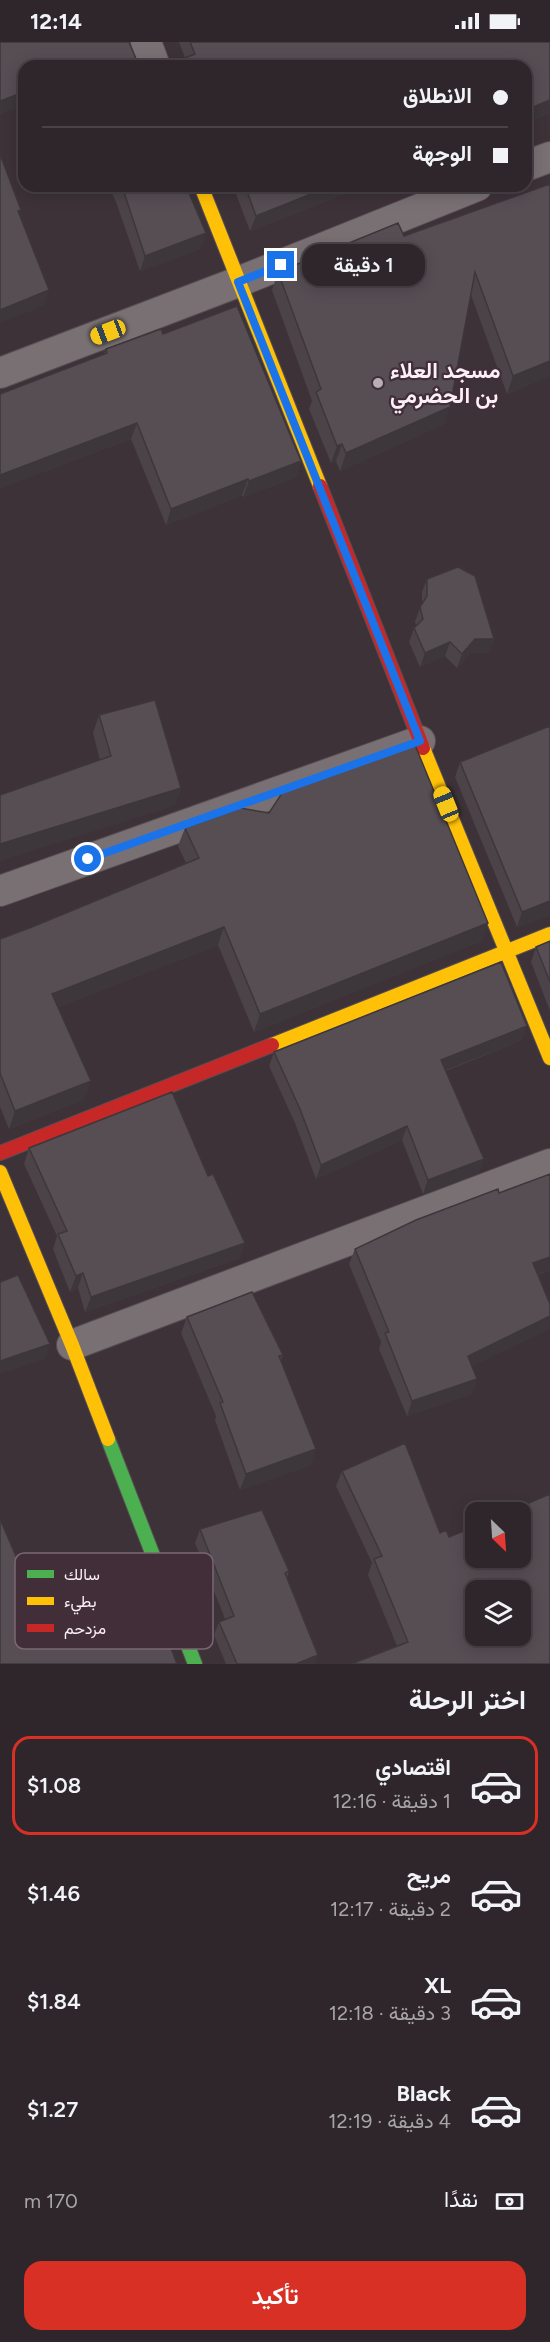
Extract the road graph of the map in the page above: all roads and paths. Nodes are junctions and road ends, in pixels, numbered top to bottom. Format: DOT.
graph roads {
  1 [pos="146,42"];
  2 [pos="153,60"];
  3 [pos="550,157"];
  4 [pos="532,164"];
  5 [pos="203,192"];
  6 [pos="462,192"];
  7 [pos="238,282"];
  8 [pos="0,373"];
  9 [pos="420,741"];
  10 [pos="0,891"];
  11 [pos="550,934"];
  12 [pos="506,952"];
  13 [pos="550,1058"];
  14 [pos="0,1153"];
  15 [pos="550,1164"];
  16 [pos="0,1172"];
  17 [pos="72,1345"];
  18 [pos="152,1553"];
  19 [pos="189,1649"];
  20 [pos="195,1664"];
  1 -- 2 [label="street"];
  3 -- 4 [label="street"];
  5 -- 7 [label="street"];
  6 -- 7 [label="street"];
  7 -- 8 [label="street"];
  7 -- 9 [label="street"];
  9 -- 10 [label="street"];
  9 -- 12 [label="street"];
  11 -- 12 [label="street"];
  12 -- 13 [label="street"];
  12 -- 14 [label="street"];
  15 -- 17 [label="street"];
  16 -- 17 [label="street"];
  17 -- 18 [label="street"];
  19 -- 20 [label="street"];
}
